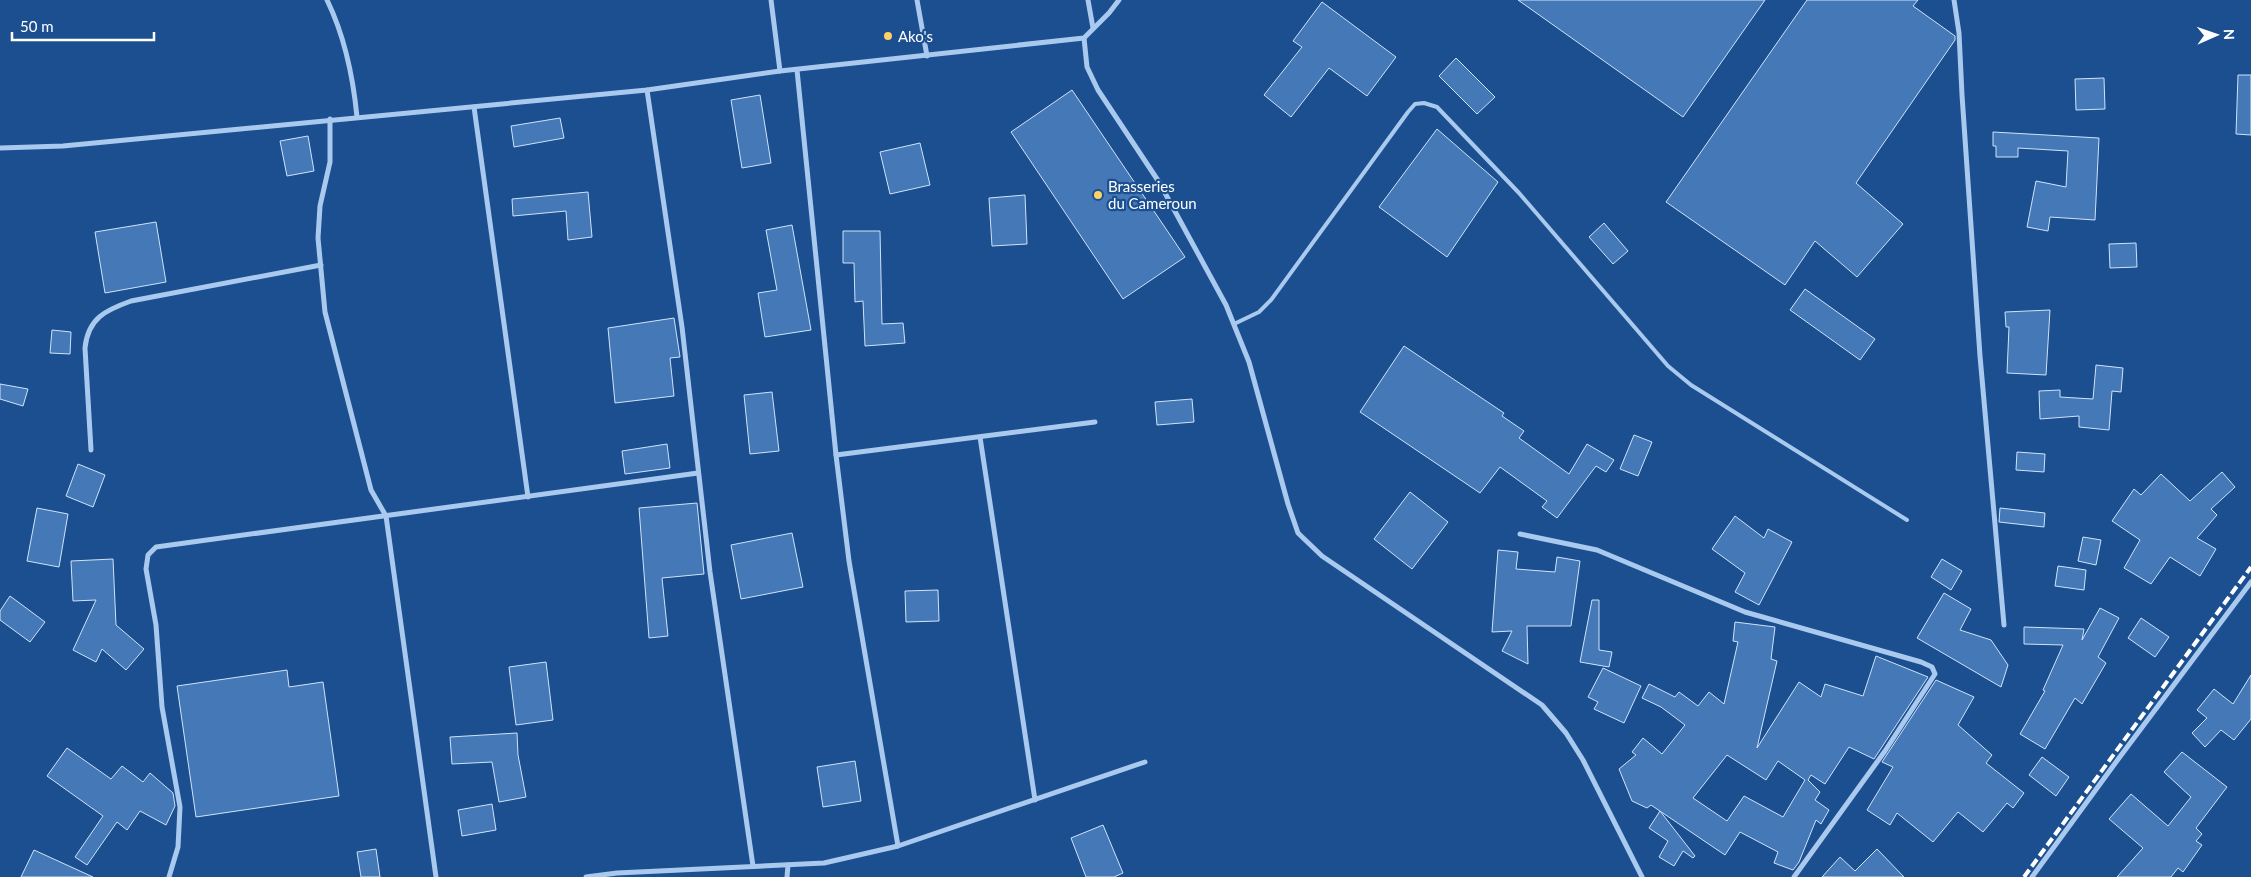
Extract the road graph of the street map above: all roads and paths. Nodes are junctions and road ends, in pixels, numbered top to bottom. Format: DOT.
graph roads {
  1 [pos="327,0"];
  2 [pos="771,0"];
  3 [pos="917,0"];
  4 [pos="1088,0"];
  5 [pos="1119,0"];
  6 [pos="1954,0"];
  7 [pos="1094,28"];
  8 [pos="1084,38"];
  9 [pos="927,56"];
  10 [pos="796,70"];
  11 [pos="780,71"];
  12 [pos="647,90"];
  13 [pos="474,107"];
  14 [pos="357,117"];
  15 [pos="330,120"];
  16 [pos="0,148"];
  17 [pos="321,265"];
  18 [pos="1234,324"];
  19 [pos="1095,422"];
  20 [pos="980,437"];
  21 [pos="91,450"];
  22 [pos="836,455"];
  23 [pos="698,473"];
  24 [pos="528,497"];
  25 [pos="386,516"];
  26 [pos="1907,520"];
  27 [pos="1520,534"];
  28 [pos="2251,582"];
  29 [pos="2004,625"];
  30 [pos="1145,762"];
  31 [pos="1035,800"];
  32 [pos="898,846"];
  33 [pos="788,865"];
  34 [pos="753,866"];
  35 [pos="617,875"];
  36 [pos="169,877"];
  37 [pos="436,877"];
  38 [pos="586,877"];
  39 [pos="787,877"];
  40 [pos="1642,877"];
  41 [pos="1794,877"];
  42 [pos="2032,877"];
  1 -- 14 [label="street"];
  2 -- 11 [label="street"];
  3 -- 9 [label="street"];
  4 -- 7 [label="street"];
  5 -- 7 [label="street"];
  6 -- 29 [label="street"];
  7 -- 8 [label="street"];
  8 -- 9 [label="street"];
  8 -- 18 [label="street"];
  9 -- 10 [label="street"];
  10 -- 11 [label="street"];
  10 -- 22 [label="street"];
  11 -- 12 [label="street"];
  12 -- 13 [label="street"];
  12 -- 23 [label="street"];
  13 -- 14 [label="street"];
  13 -- 24 [label="street"];
  14 -- 15 [label="street"];
  15 -- 16 [label="street"];
  15 -- 17 [label="street"];
  17 -- 21 [label="street"];
  17 -- 25 [label="street"];
  18 -- 26 [label="lane"];
  18 -- 40 [label="street"];
  19 -- 20 [label="street"];
  20 -- 22 [label="street"];
  20 -- 31 [label="street"];
  22 -- 32 [label="street"];
  23 -- 24 [label="street"];
  23 -- 34 [label="street"];
  24 -- 25 [label="street"];
  25 -- 36 [label="street"];
  25 -- 37 [label="street"];
  27 -- 41 [label="street"];
  28 -- 42 [label="street"];
  30 -- 31 [label="street"];
  31 -- 32 [label="street"];
  32 -- 33 [label="street"];
  33 -- 34 [label="street"];
  33 -- 39 [label="street"];
  34 -- 35 [label="street"];
  35 -- 38 [label="street"];
}
